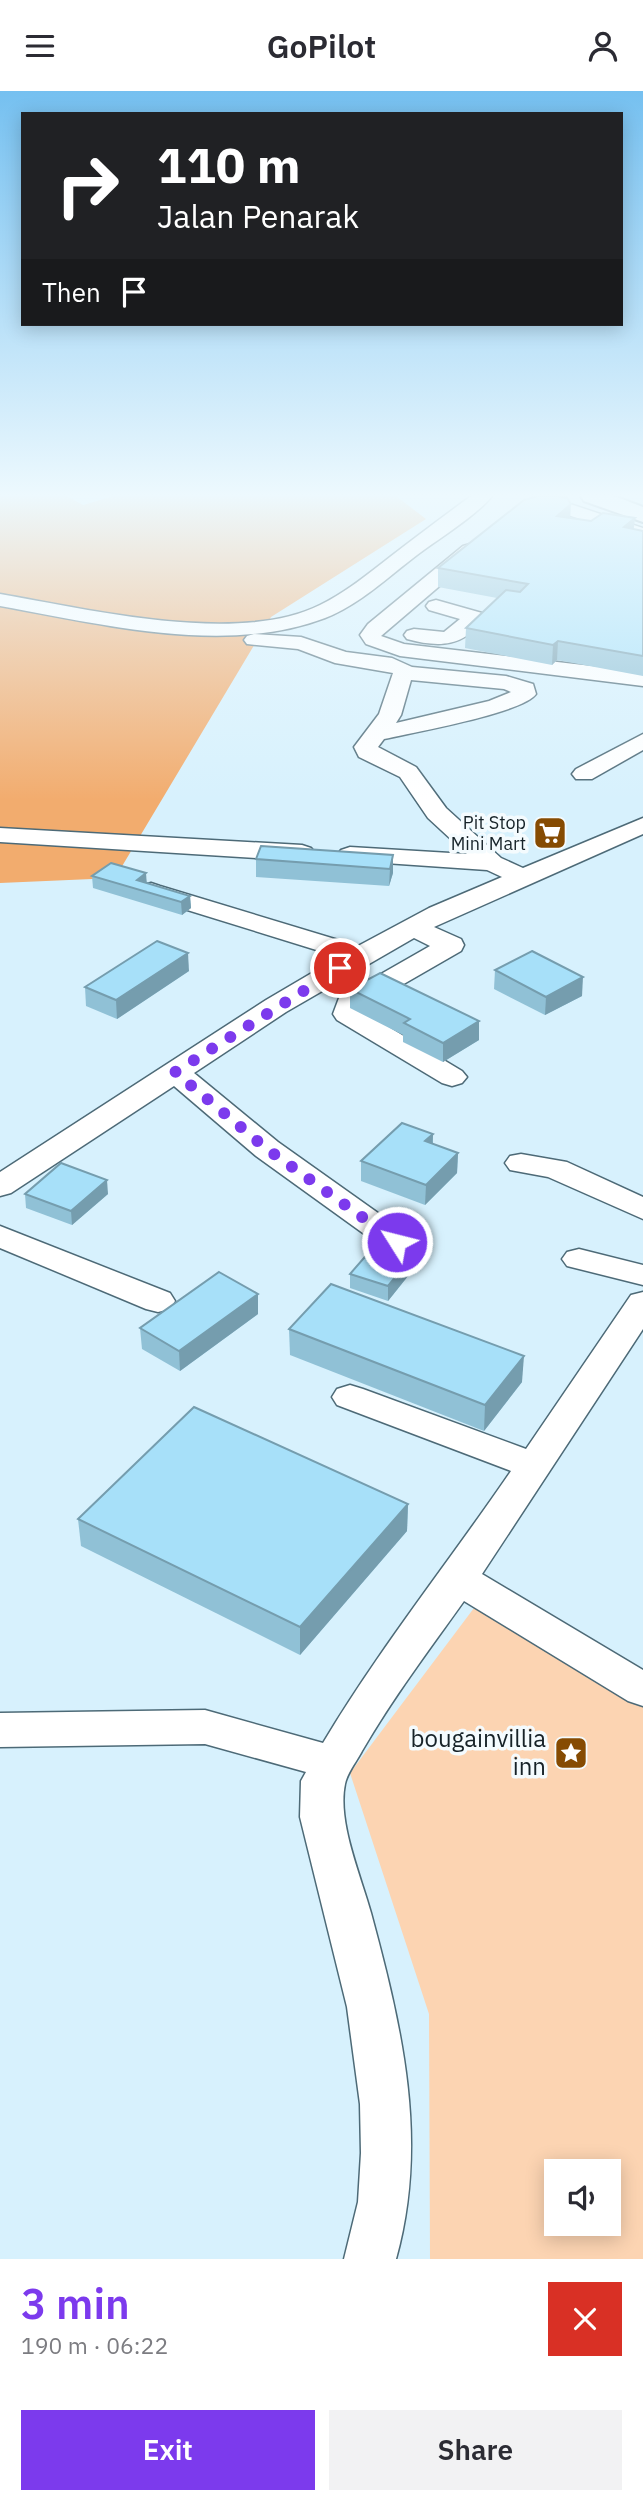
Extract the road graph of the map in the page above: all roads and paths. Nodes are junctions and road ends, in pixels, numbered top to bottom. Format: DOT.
graph roads {
  1 [pos="348,597"];
  2 [pos="412,597"];
  3 [pos="0,600"];
  4 [pos="436,606"];
  5 [pos="375,628"];
  6 [pos="206,629"];
  7 [pos="406,673"];
  8 [pos="643,679"];
  9 [pos="376,734"];
  10 [pos="642,742"];
  11 [pos="584,774"];
  12 [pos="643,825"];
  13 [pos="0,835"];
  14 [pos="492,863"];
  15 [pos="523,877"];
  16 [pos="151,891"];
  17 [pos="412,927"];
  18 [pos="361,955"];
  19 [pos="175,1072"];
  20 [pos="452,1077"];
  21 [pos="521,1163"];
  22 [pos="0,1186"];
  23 [pos="643,1209"];
  24 [pos="0,1236"];
  25 [pos="397,1242"];
  26 [pos="579,1259"];
  27 [pos="643,1275"];
  28 [pos="158,1301"];
  29 [pos="643,1303"];
  30 [pos="349,1397"];
  31 [pos="534,1466"];
  32 [pos="458,1579"];
  33 [pos="643,1690"];
  34 [pos="0,1730"];
  35 [pos="333,1763"];
  36 [pos="370,2259"];
  1 -- 6 [label="street"];
  2 -- 5 [label="street"];
  3 -- 6 [label="street"];
  4 -- 5 [label="street"];
  5 -- 8 [label="street"];
  6 -- 7 [label="street"];
  7 -- 9 [label="street"];
  7 -- 9 [label="street"];
  9 -- 14 [label="street"];
  10 -- 11 [label="street"];
  12 -- 15 [label="street"];
  13 -- 14 [label="street"];
  14 -- 15 [label="street"];
  15 -- 17 [label="street"];
  16 -- 18 [label="street"];
  17 -- 18 [label="street"];
  17 -- 20 [label="street"];
  18 -- 19 [label="street"];
  19 -- 22 [label="street"];
  19 -- 25 [label="street"];
  21 -- 23 [label="street"];
  24 -- 28 [label="street"];
  26 -- 27 [label="street"];
  29 -- 31 [label="street"];
  30 -- 31 [label="street"];
  31 -- 32 [label="street"];
  32 -- 33 [label="street"];
  32 -- 35 [label="street"];
  34 -- 35 [label="street"];
  35 -- 36 [label="street"];
}
